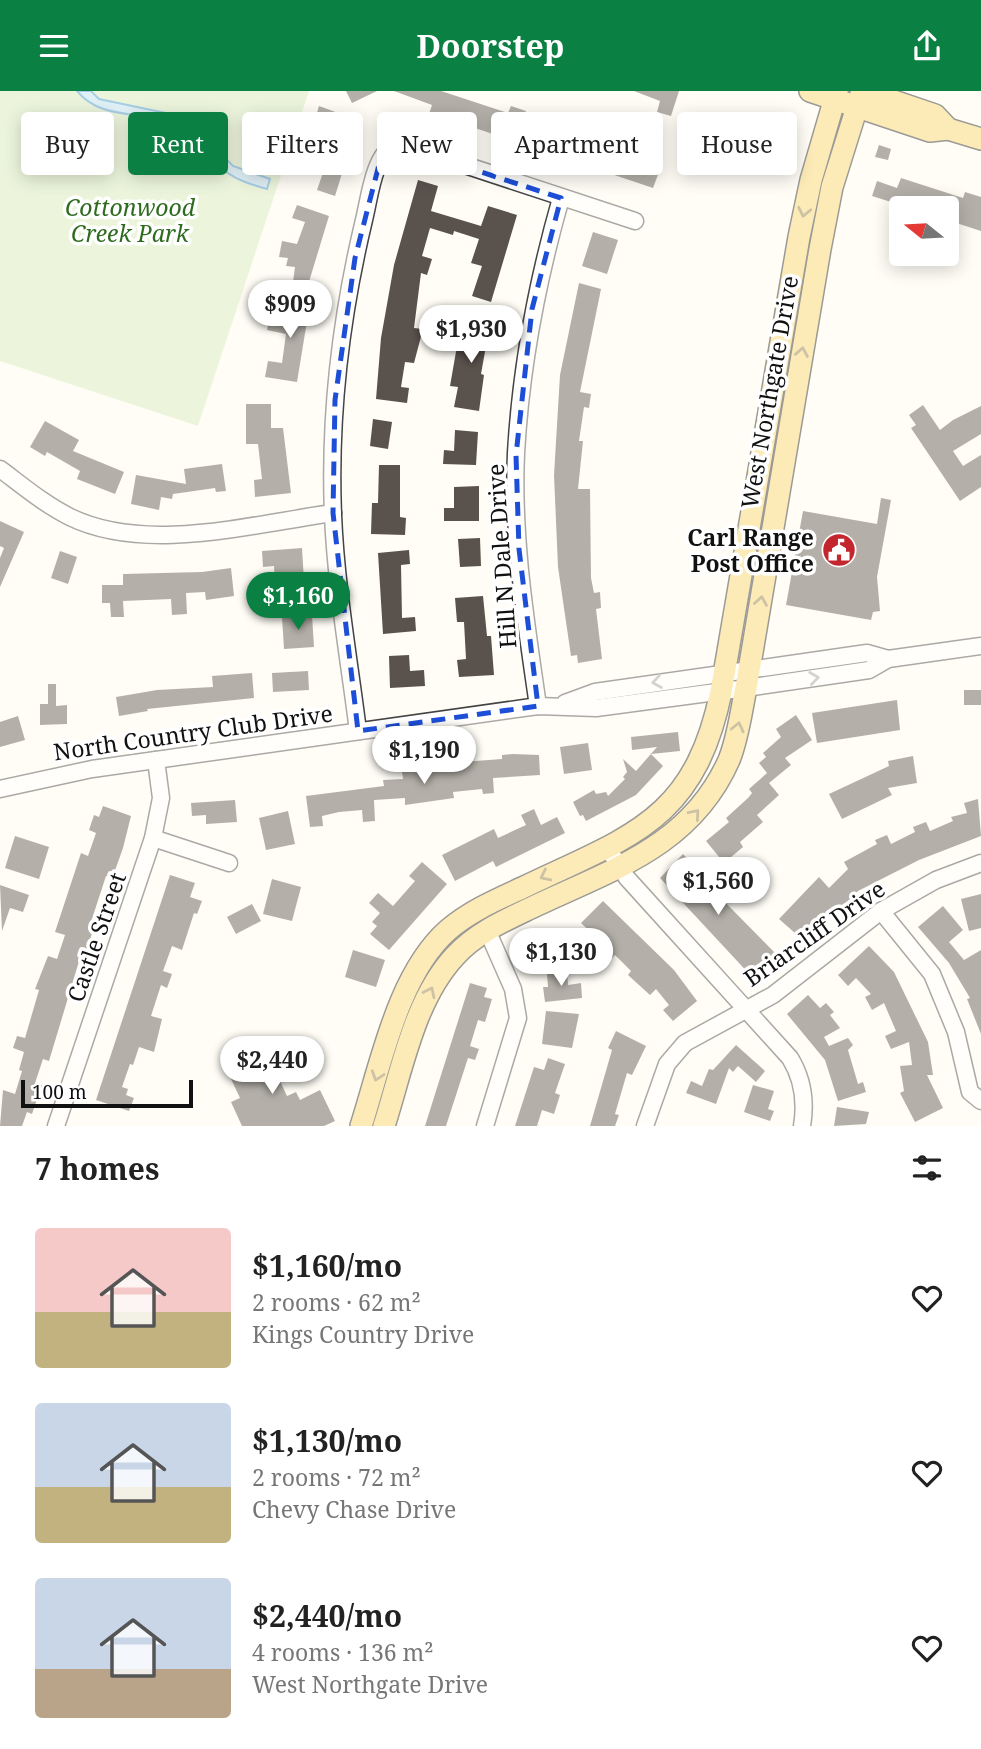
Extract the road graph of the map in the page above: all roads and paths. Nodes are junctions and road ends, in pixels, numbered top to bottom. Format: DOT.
graph roads {
  1 [pos="810,91"];
  2 [pos="836,95"];
  3 [pos="861,96"];
  4 [pos="981,139"];
  5 [pos="561,198"];
  6 [pos="635,221"];
  7 [pos="775,380"];
  8 [pos="797,384"];
  9 [pos="0,468"];
  10 [pos="333,513"];
  11 [pos="981,646"];
  12 [pos="748,678"];
  13 [pos="723,681"];
  14 [pos="538,706"];
  15 [pos="358,731"];
  16 [pos="156,760"];
  17 [pos="0,789"];
  18 [pos="153,838"];
  19 [pos="607,847"];
  20 [pos="229,863"];
  21 [pos="981,863"];
  22 [pos="618,867"];
  23 [pos="881,911"];
  24 [pos="486,930"];
  25 [pos="745,1008"];
  26 [pos="391,1031"];
  27 [pos="413,1037"];
  28 [pos="981,1101"];
  29 [pos="56,1126"];
  30 [pos="360,1126"];
  31 [pos="384,1126"];
  32 [pos="485,1126"];
  33 [pos="645,1126"];
  34 [pos="802,1126"];
  1 -- 2 [label="main road"];
  2 -- 3 [label="main road"];
  2 -- 7 [label="main road, West Northgate Drive, one-way"];
  3 -- 4 [label="main road"];
  8 -- 3 [label="main road, West Northgate Drive, one-way"];
  5 -- 6 [label="street"];
  5 -- 10 [label="street"];
  5 -- 14 [label="street, Hill N Dale Drive"];
  7 -- 8 [label="main road"];
  7 -- 13 [label="main road, West Northgate Drive"];
  12 -- 8 [label="main road, West Northgate Drive, one-way"];
  9 -- 10 [label="street"];
  10 -- 15 [label="street"];
  11 -- 12 [label="street, North Country Club Drive"];
  12 -- 13 [label="street, North Country Club Drive"];
  22 -- 12 [label="main road, West Northgate Drive, one-way"];
  13 -- 14 [label="street, North Country Club Drive"];
  13 -- 19 [label="main road, West Northgate Drive"];
  14 -- 15 [label="street, North Country Club Drive"];
  15 -- 16 [label="street, North Country Club Drive"];
  16 -- 17 [label="street, North Country Club Drive"];
  16 -- 18 [label="street, Castle Street"];
  18 -- 20 [label="street"];
  18 -- 29 [label="street, Castle Street"];
  19 -- 22 [label="street"];
  19 -- 26 [label="main road, West Northgate Drive, one-way"];
  21 -- 23 [label="street, Briarcliff Drive"];
  22 -- 24 [label="main road, West Northgate Drive"];
  22 -- 25 [label="street"];
  23 -- 25 [label="street, Briarcliff Drive"];
  23 -- 28 [label="street"];
  27 -- 24 [label="main road, West Northgate Drive, one-way"];
  24 -- 32 [label="street"];
  25 -- 33 [label="street, Briarcliff Drive"];
  25 -- 34 [label="street"];
  26 -- 27 [label="main road"];
  26 -- 30 [label="main road, West Northgate Drive, one-way"];
  27 -- 31 [label="main road, West Northgate Drive"];
}
